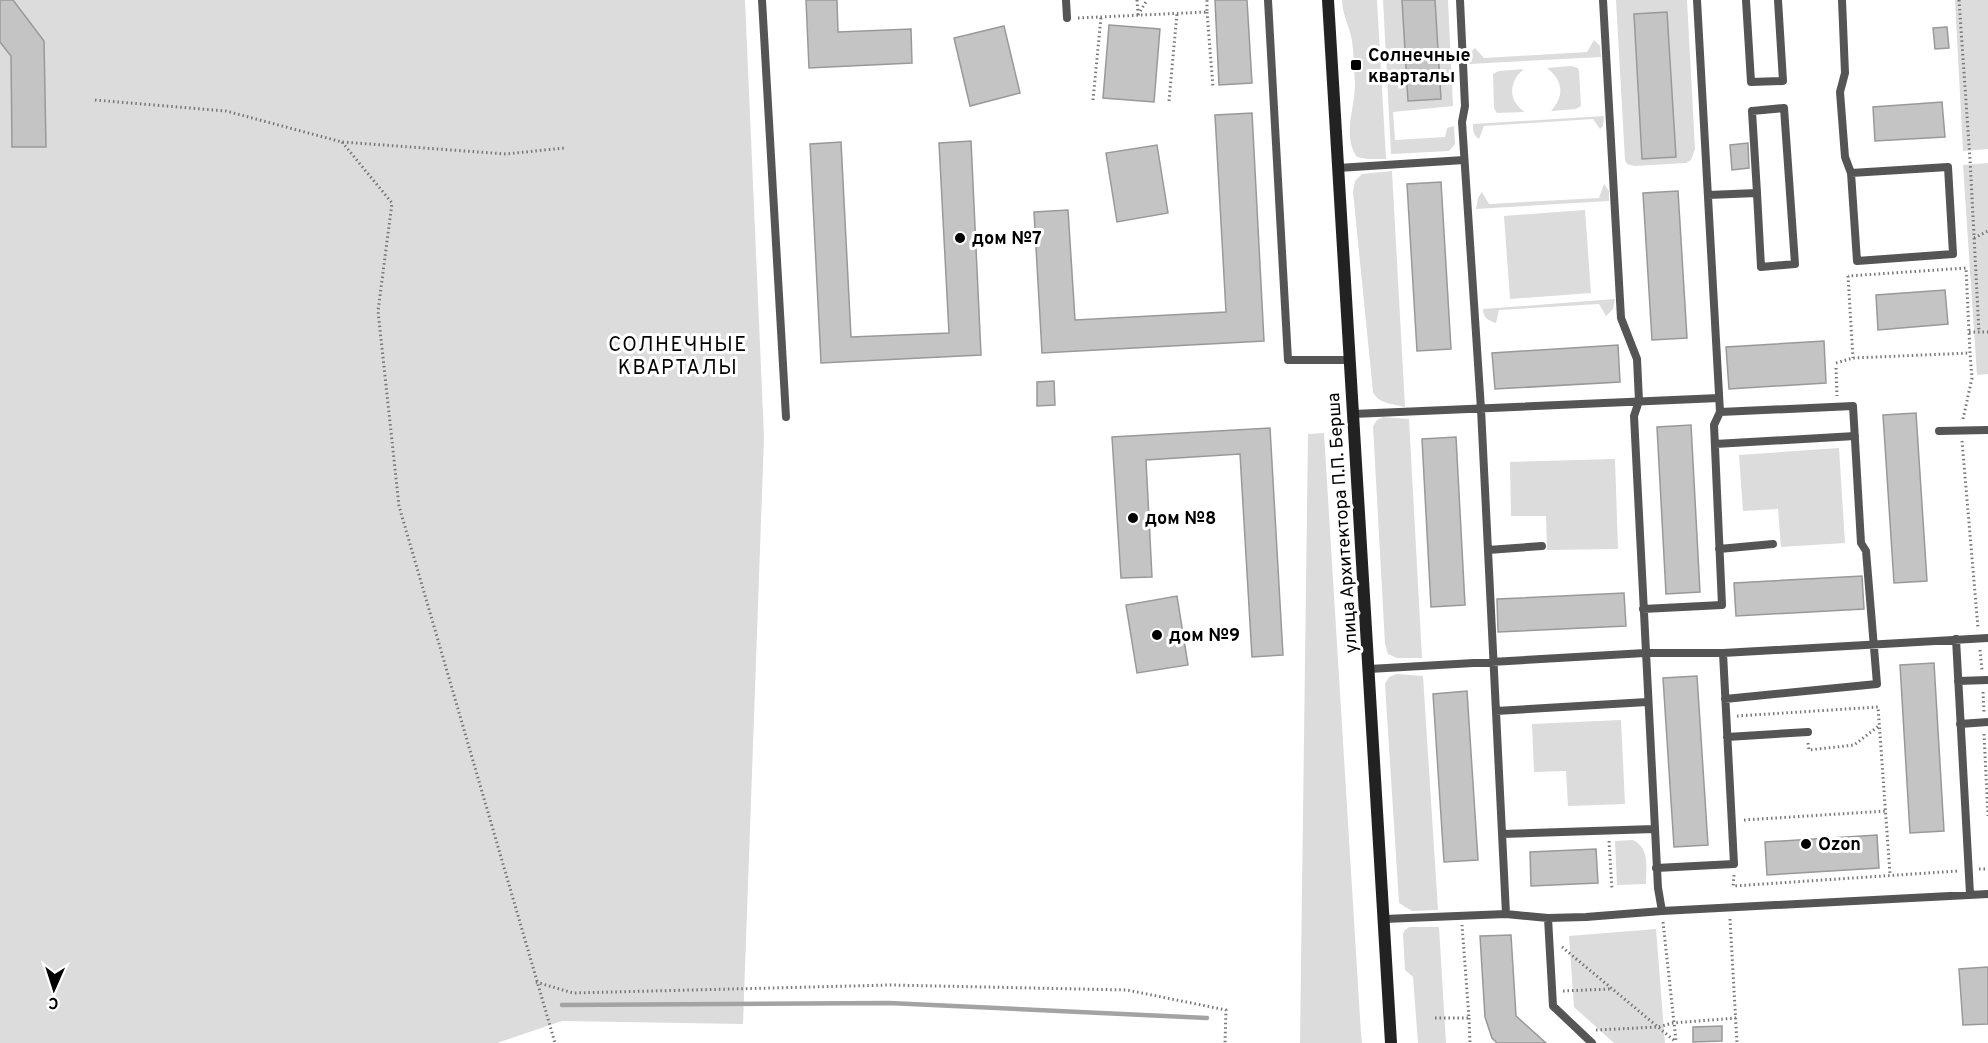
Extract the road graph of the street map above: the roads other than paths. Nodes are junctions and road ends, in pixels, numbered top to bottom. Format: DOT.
graph roads {
  1 [pos="762,0"];
  2 [pos="1066,0"];
  3 [pos="1268,0"];
  4 [pos="1328,0"];
  5 [pos="1460,0"];
  6 [pos="1603,0"];
  7 [pos="1697,0"];
  8 [pos="1746,0"];
  9 [pos="1778,0"];
  10 [pos="1842,0"];
  11 [pos="1067,18"];
  12 [pos="1464,160"];
  13 [pos="1338,168"];
  14 [pos="1851,173"];
  15 [pos="1757,193"];
  16 [pos="1708,195"];
  17 [pos="1350,360"];
  18 [pos="1719,398"];
  19 [pos="1639,401"];
  20 [pos="1481,409"];
  21 [pos="1720,412"];
  22 [pos="1353,414"];
  23 [pos="786,417"];
  24 [pos="1988,430"];
  25 [pos="1940,431"];
  26 [pos="1855,436"];
  27 [pos="1715,444"];
  28 [pos="1773,544"];
  29 [pos="1542,546"];
  30 [pos="1719,549"];
  31 [pos="1488,550"];
  32 [pos="1643,609"];
  33 [pos="1983,638"];
  34 [pos="1956,639"];
  35 [pos="1874,644"];
  36 [pos="1645,653"];
  37 [pos="1723,653"];
  38 [pos="1493,661"];
  39 [pos="1369,669"];
  40 [pos="1988,680"];
  41 [pos="1958,681"];
  42 [pos="1725,699"];
  43 [pos="1647,702"];
  44 [pos="1496,711"];
  45 [pos="1988,722"];
  46 [pos="1960,724"];
  47 [pos="1808,732"];
  48 [pos="1727,737"];
  49 [pos="1654,829"];
  50 [pos="1502,834"];
  51 [pos="1656,868"];
  52 [pos="1970,894"];
  53 [pos="1988,894"];
  54 [pos="1662,911"];
  55 [pos="1506,914"];
  56 [pos="1548,918"];
  57 [pos="1384,920"];
  58 [pos="1391,1043"];
  59 [pos="1592,1043"];
  1 -- 23 [label="lane"];
  2 -- 11 [label="lane"];
  3 -- 17 [label="lane"];
  4 -- 13 [label="street, улица Архитектора П.П. Берша"];
  5 -- 12 [label="lane"];
  6 -- 19 [label="lane"];
  7 -- 16 [label="lane"];
  8 -- 9 [label="lane"];
  10 -- 14 [label="lane"];
  12 -- 13 [label="lane"];
  12 -- 20 [label="lane"];
  13 -- 17 [label="street, улица Архитектора П.П. Берша"];
  14 -- 14 [label="lane"];
  15 -- 15 [label="lane"];
  15 -- 16 [label="lane"];
  16 -- 18 [label="lane"];
  17 -- 22 [label="street, улица Архитектора П.П. Берша"];
  18 -- 19 [label="lane"];
  18 -- 21 [label="lane"];
  19 -- 20 [label="lane"];
  19 -- 32 [label="lane"];
  20 -- 22 [label="lane"];
  20 -- 31 [label="lane"];
  21 -- 26 [label="lane"];
  21 -- 27 [label="lane"];
  22 -- 39 [label="street, улица Архитектора П.П. Берша"];
  24 -- 25 [label="lane"];
  26 -- 27 [label="lane"];
  26 -- 35 [label="lane"];
  27 -- 30 [label="lane"];
  28 -- 30 [label="lane"];
  29 -- 31 [label="lane"];
  30 -- 32 [label="lane"];
  31 -- 38 [label="lane"];
  32 -- 36 [label="lane"];
  33 -- 34 [label="lane"];
  34 -- 35 [label="lane"];
  34 -- 41 [label="lane"];
  35 -- 37 [label="lane"];
  35 -- 42 [label="lane"];
  36 -- 37 [label="lane"];
  36 -- 38 [label="lane"];
  36 -- 43 [label="lane"];
  37 -- 42 [label="lane"];
  38 -- 39 [label="lane"];
  38 -- 44 [label="lane"];
  39 -- 57 [label="street, улица Архитектора П.П. Берша"];
  40 -- 41 [label="lane"];
  41 -- 46 [label="lane"];
  42 -- 48 [label="lane"];
  43 -- 44 [label="lane"];
  43 -- 49 [label="lane"];
  44 -- 50 [label="lane"];
  45 -- 46 [label="lane"];
  46 -- 52 [label="lane"];
  47 -- 48 [label="lane"];
  48 -- 51 [label="lane"];
  49 -- 50 [label="lane"];
  49 -- 51 [label="lane"];
  50 -- 55 [label="lane"];
  51 -- 54 [label="lane"];
  52 -- 53 [label="lane"];
  52 -- 54 [label="lane"];
  54 -- 56 [label="lane"];
  55 -- 56 [label="lane"];
  55 -- 57 [label="lane"];
  56 -- 59 [label="lane"];
  57 -- 58 [label="street, улица Архитектора П.П. Берша"];
}
